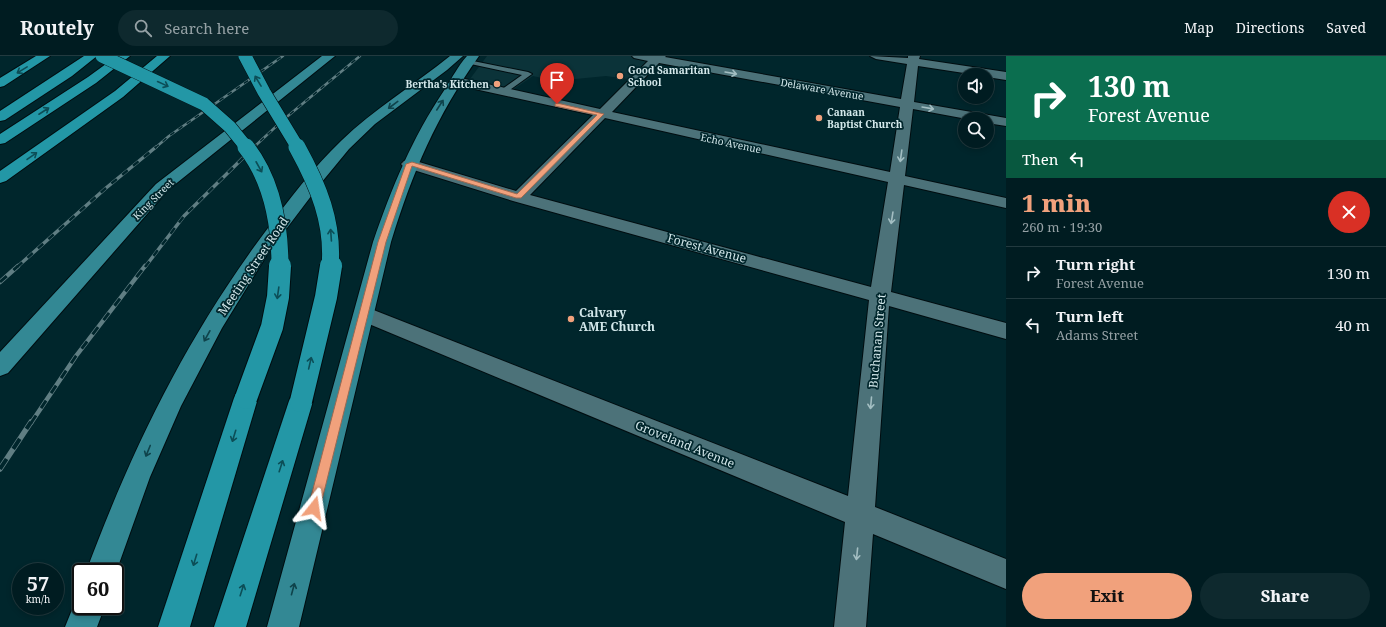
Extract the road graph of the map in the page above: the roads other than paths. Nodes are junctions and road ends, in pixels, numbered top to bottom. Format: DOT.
graph roads {
  1 [pos="44,56"];
  2 [pos="91,56"];
  3 [pos="102,56"];
  4 [pos="124,56"];
  5 [pos="164,56"];
  6 [pos="245,56"];
  7 [pos="329,56"];
  8 [pos="638,56"];
  9 [pos="876,56"];
  10 [pos="466,58"];
  11 [pos="658,58"];
  12 [pos="914,59"];
  13 [pos="1006,76"];
  14 [pos="456,81"];
  15 [pos="0,83"];
  16 [pos="504,92"];
  17 [pos="909,105"];
  18 [pos="601,114"];
  19 [pos="0,117"];
  20 [pos="1006,122"];
  21 [pos="0,140"];
  22 [pos="409,164"];
  23 [pos="0,178"];
  24 [pos="898,180"];
  25 [pos="519,197"];
  26 [pos="1006,203"];
  27 [pos="880,296"];
  28 [pos="364,314"];
  29 [pos="1006,331"];
  30 [pos="0,367"];
  31 [pos="861,515"];
  32 [pos="104,563"];
  33 [pos="1006,574"];
  34 [pos="86,615"];
  35 [pos="81,627"];
  36 [pos="174,627"];
  37 [pos="230,627"];
  38 [pos="283,627"];
  39 [pos="850,627"];
  1 -- 15 [label="highway, one-way"];
  2 -- 19 [label="highway"];
  3 -- 36 [label="highway, one-way, bridge"];
  21 -- 4 [label="highway, one-way"];
  23 -- 5 [label="highway, one-way"];
  37 -- 6 [label="highway, one-way, bridge"];
  7 -- 30 [label="main road, King Street"];
  8 -- 11 [label="street, Delaware Avenue"];
  9 -- 12 [label="street"];
  10 -- 14 [label="main road"];
  10 -- 16 [label="lane"];
  10 -- 32 [label="main road, Meeting Street Road, one-way"];
  11 -- 17 [label="street, Delaware Avenue, one-way"];
  11 -- 18 [label="street"];
  12 -- 13 [label="street"];
  12 -- 17 [label="street, Buchanan Street"];
  14 -- 16 [label="street, Echo Avenue"];
  22 -- 14 [label="main road, one-way"];
  16 -- 18 [label="street, Echo Avenue"];
  17 -- 20 [label="street, Delaware Avenue, one-way"];
  17 -- 24 [label="street, Buchanan Street, one-way"];
  18 -- 24 [label="street, Echo Avenue"];
  18 -- 25 [label="street"];
  22 -- 25 [label="street, Forest Avenue"];
  22 -- 28 [label="main road"];
  24 -- 26 [label="street, Echo Avenue"];
  24 -- 27 [label="street, Buchanan Street, one-way"];
  25 -- 27 [label="street, Forest Avenue"];
  27 -- 29 [label="street, Forest Avenue"];
  27 -- 31 [label="street, Buchanan Street, one-way"];
  28 -- 31 [label="street, Groveland Avenue"];
  38 -- 28 [label="main road, one-way"];
  31 -- 33 [label="street, Groveland Avenue"];
  31 -- 39 [label="street, Buchanan Street, one-way"];
  34 -- 35 [label="main road"];
}
